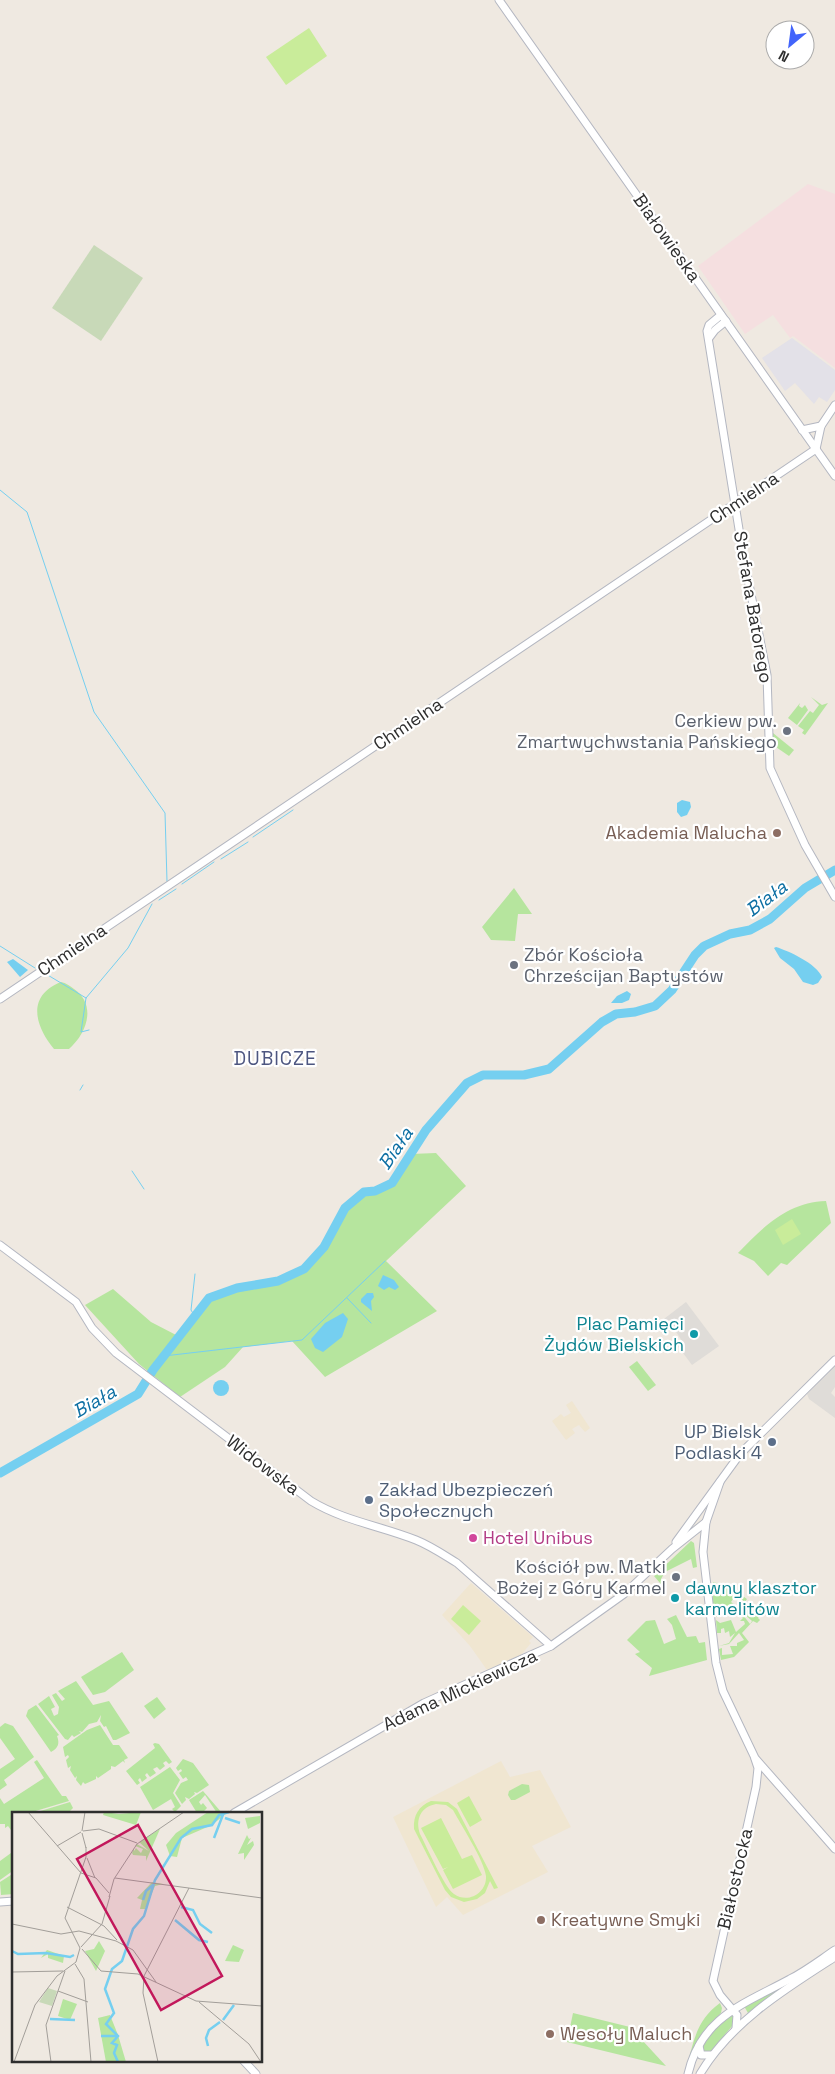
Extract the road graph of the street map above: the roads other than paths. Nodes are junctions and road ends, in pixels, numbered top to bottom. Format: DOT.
graph roads {
  1 [pos="499,0"];
  2 [pos="721,315"];
  3 [pos="726,322"];
  4 [pos="709,338"];
  5 [pos="835,405"];
  6 [pos="822,426"];
  7 [pos="802,430"];
  8 [pos="816,449"];
  9 [pos="835,476"];
  10 [pos="736,504"];
  11 [pos="833,893"];
  12 [pos="0,999"];
  13 [pos="0,1245"];
  14 [pos="835,1360"];
  15 [pos="720,1482"];
  16 [pos="690,1521"];
  17 [pos="706,1522"];
  18 [pos="692,1532"];
  19 [pos="704,1539"];
  20 [pos="672,1549"];
  21 [pos="551,1646"];
  22 [pos="755,1758"];
  23 [pos="236,1812"];
  24 [pos="835,1849"];
  25 [pos="835,1950"];
  26 [pos="835,1957"];
  27 [pos="722,1998"];
  28 [pos="733,2008"];
  29 [pos="724,2015"];
  30 [pos="736,2028"];
  31 [pos="699,2046"];
  32 [pos="712,2055"];
  33 [pos="245,2062"];
  34 [pos="256,2074"];
  35 [pos="688,2074"];
  36 [pos="700,2074"];
  1 -- 2 [label="street, Białowieska"];
  2 -- 3 [label="street, Białowieska"];
  2 -- 4 [label="street"];
  3 -- 4 [label="street"];
  3 -- 7 [label="street, Białowieska"];
  4 -- 10 [label="street, Stefana Batorego"];
  5 -- 6 [label="street"];
  6 -- 7 [label="street"];
  6 -- 8 [label="street"];
  7 -- 8 [label="street, Białowieska"];
  8 -- 9 [label="street, Białowieska"];
  8 -- 10 [label="street, Chmielna"];
  10 -- 11 [label="street, Stefana Batorego"];
  10 -- 12 [label="street, Chmielna"];
  13 -- 21 [label="street, Widowska"];
  14 -- 15 [label="street, Adama Mickiewicza"];
  15 -- 16 [label="street, Adama Mickiewicza"];
  15 -- 17 [label="street, Adama Mickiewicza"];
  16 -- 17 [label="street"];
  16 -- 20 [label="street, Adama Mickiewicza"];
  17 -- 18 [label="street, Adama Mickiewicza"];
  17 -- 19 [label="street"];
  18 -- 19 [label="street"];
  18 -- 20 [label="street, Adama Mickiewicza"];
  19 -- 22 [label="street"];
  20 -- 21 [label="street, Adama Mickiewicza"];
  21 -- 23 [label="street, Adama Mickiewicza"];
  22 -- 24 [label="street"];
  22 -- 27 [label="street, Białostocka"];
  25 -- 28 [label="street"];
  26 -- 30 [label="street"];
  27 -- 28 [label="street, Białostocka"];
  27 -- 29 [label="street, Białostocka"];
  28 -- 29 [label="street"];
  28 -- 30 [label="street"];
  29 -- 31 [label="street"];
  30 -- 32 [label="street"];
  31 -- 32 [label="street"];
  31 -- 35 [label="street"];
  32 -- 36 [label="street"];
  33 -- 34 [label="street"];
}
